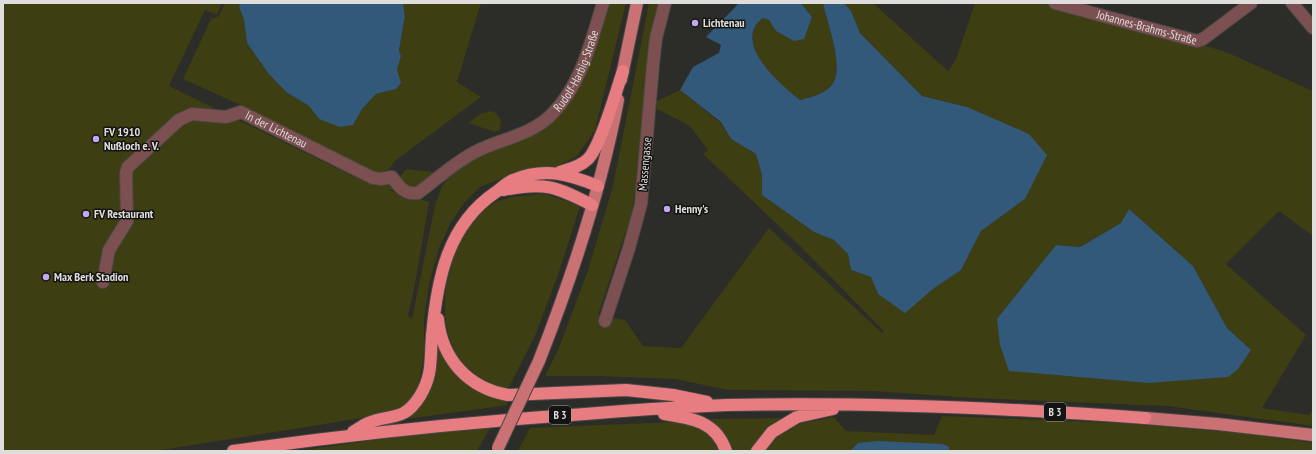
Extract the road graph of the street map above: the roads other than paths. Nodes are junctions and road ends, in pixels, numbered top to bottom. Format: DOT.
graph roads {
  1 [pos="603,3"];
  2 [pos="637,3"];
  3 [pos="665,3"];
  4 [pos="1055,3"];
  5 [pos="1250,3"];
  6 [pos="1292,3"];
  7 [pos="1313,28"];
  8 [pos="623,71"];
  9 [pos="533,128"];
  10 [pos="558,172"];
  11 [pos="598,186"];
  12 [pos="498,191"];
  13 [pos="592,205"];
  14 [pos="103,282"];
  15 [pos="437,299"];
  16 [pos="605,321"];
  17 [pos="846,405"];
  18 [pos="726,406"];
  19 [pos="635,410"];
  20 [pos="1145,418"];
  21 [pos="350,434"];
  22 [pos="1313,435"];
  23 [pos="497,449"];
  24 [pos="233,451"];
  25 [pos="726,451"];
  26 [pos="757,451"];
  1 -- 9 [label="street, Rudolf-Harbig-Straße"];
  2 -- 8 [label="main road"];
  3 -- 16 [label="street, Massengasse"];
  4 -- 5 [label="street, Johannes-Brahms-Straße"];
  6 -- 7 [label="street"];
  8 -- 10 [label="highway"];
  8 -- 11 [label="main road"];
  9 -- 14 [label="street, In der Lichtenau"];
  10 -- 11 [label="highway"];
  10 -- 12 [label="highway"];
  11 -- 13 [label="main road"];
  12 -- 13 [label="highway"];
  12 -- 15 [label="highway"];
  13 -- 23 [label="main road, bridge"];
  15 -- 18 [label="highway"];
  15 -- 21 [label="highway"];
  17 -- 18 [label="highway, B 3"];
  17 -- 20 [label="highway, B 3"];
  17 -- 26 [label="highway"];
  18 -- 19 [label="highway, B 3"];
  19 -- 21 [label="highway, B 3"];
  19 -- 25 [label="highway"];
  20 -- 22 [label="main road, B 3"];
  21 -- 24 [label="highway, B 3"];
}
